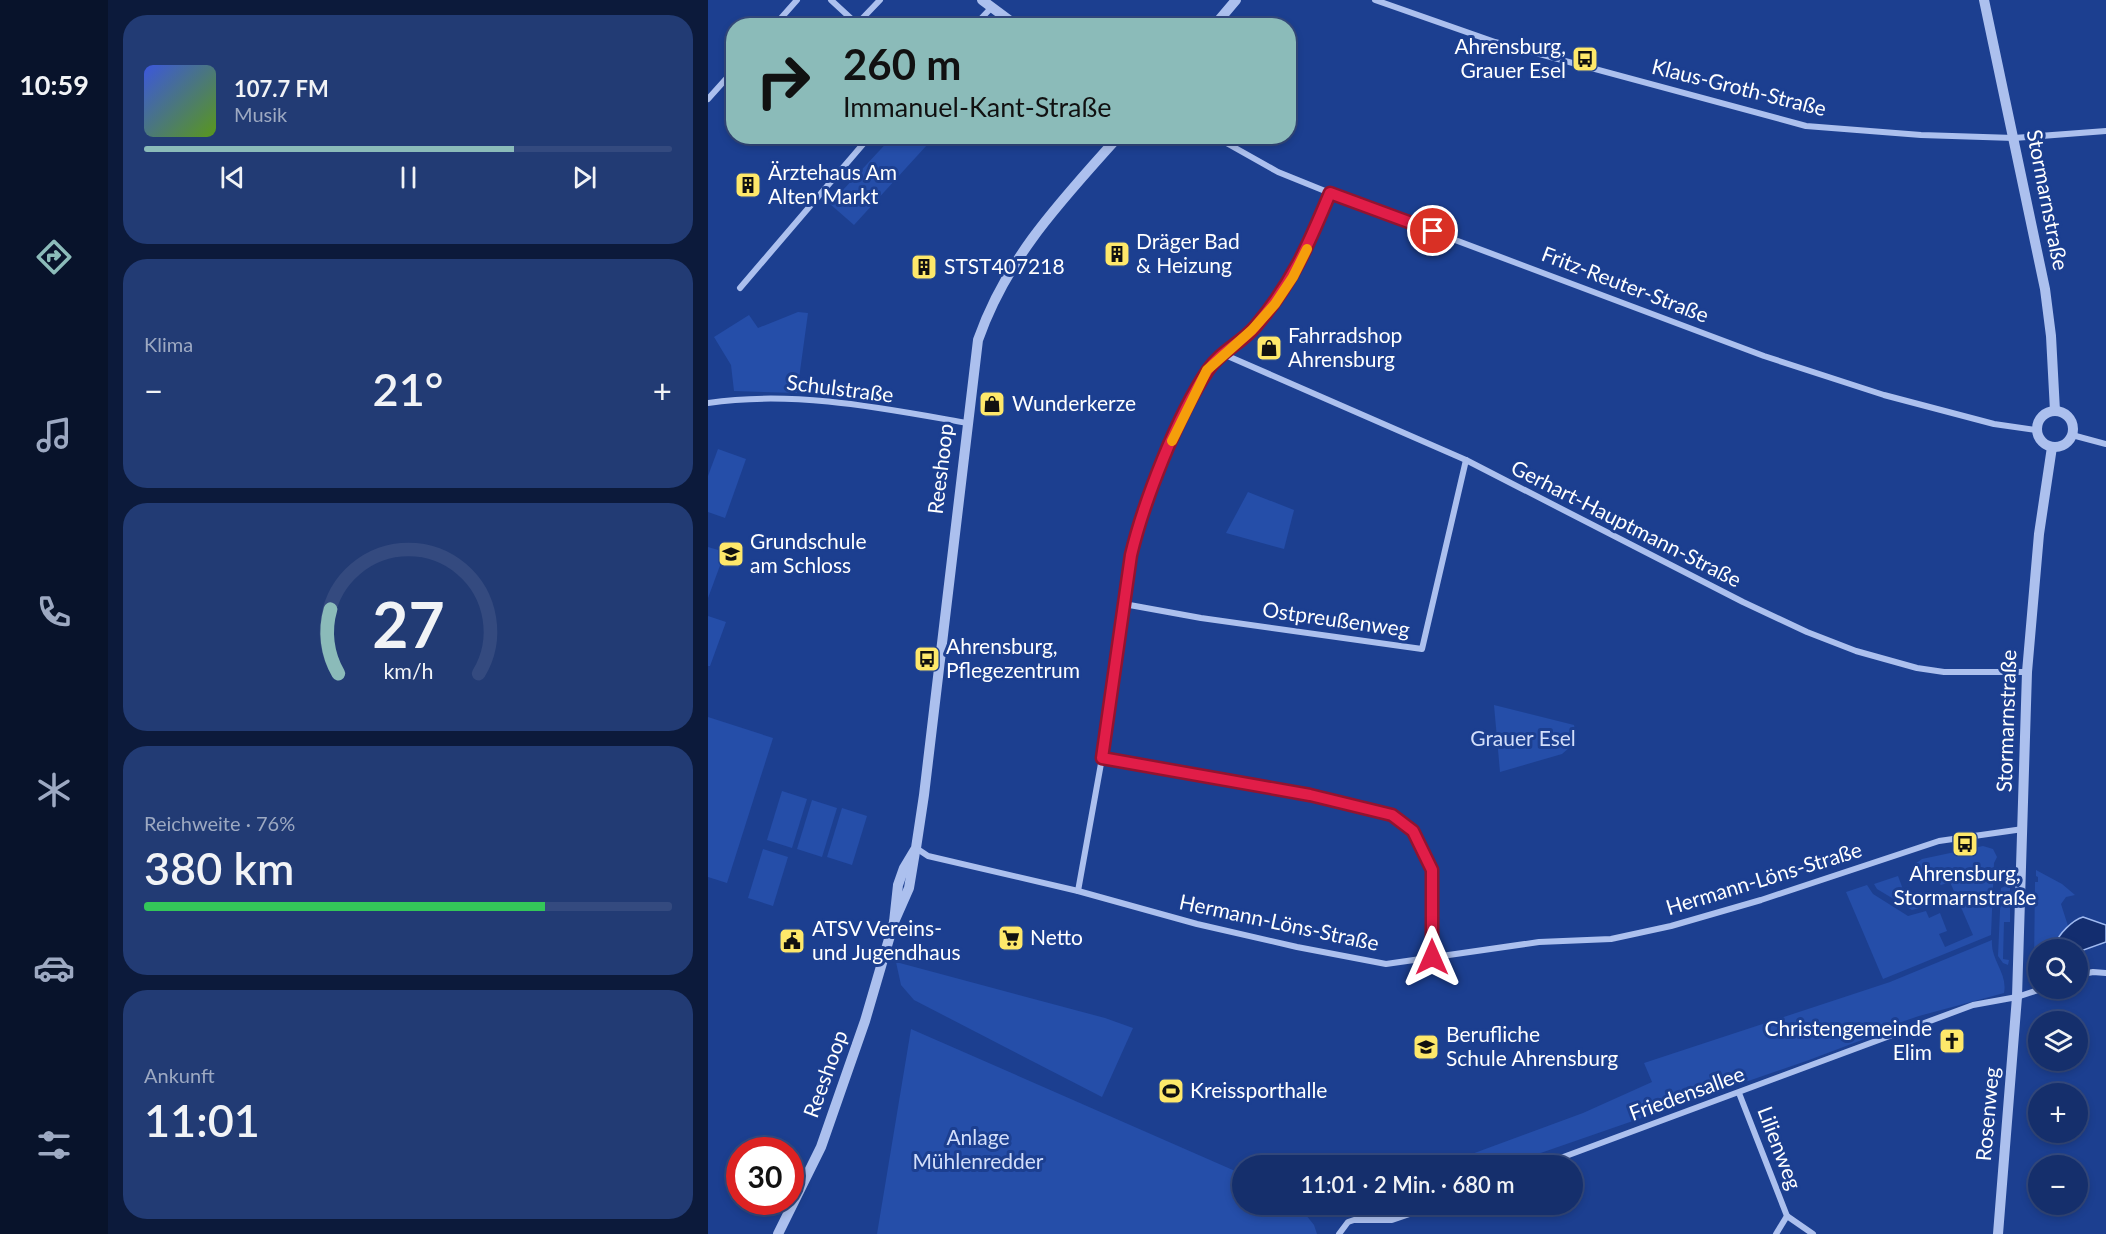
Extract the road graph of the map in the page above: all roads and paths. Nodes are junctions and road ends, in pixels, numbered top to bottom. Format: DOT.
graph roads {
  1 [pos="797,0"];
  2 [pos="831,0"];
  3 [pos="880,0"];
  4 [pos="982,0"];
  5 [pos="1236,0"];
  6 [pos="1375,0"];
  7 [pos="1984,0"];
  8 [pos="992,8"];
  9 [pos="781,18"];
  10 [pos="850,18"];
  11 [pos="863,18"];
  12 [pos="982,18"];
  13 [pos="1006,18"];
  14 [pos="1221,18"];
  15 [pos="726,78"];
  16 [pos="708,99"];
  17 [pos="2106,131"];
  18 [pos="2014,138"];
  19 [pos="863,144"];
  20 [pos="1112,144"];
  21 [pos="1229,144"];
  22 [pos="1330,193"];
  23 [pos="740,288"];
  24 [pos="1223,354"];
  25 [pos="708,403"];
  26 [pos="2055,411"];
  27 [pos="967,423"];
  28 [pos="2036,430"];
  29 [pos="2072,435"];
  30 [pos="2106,444"];
  31 [pos="2052,447"];
  32 [pos="1466,460"];
  33 [pos="1124,604"];
  34 [pos="2027,672"];
  35 [pos="1102,758"];
  36 [pos="2023,829"];
  37 [pos="915,850"];
  38 [pos="1078,891"];
  39 [pos="1432,957"];
  40 [pos="2088,973"];
  41 [pos="2106,973"];
  42 [pos="2028,993"];
  43 [pos="2017,997"];
  44 [pos="1739,1093"];
  45 [pos="1569,1155"];
  46 [pos="1409,1215"];
  47 [pos="1787,1216"];
  48 [pos="778,1234"];
  49 [pos="1339,1234"];
  50 [pos="1776,1234"];
  51 [pos="1813,1234"];
  52 [pos="1998,1234"];
  1 -- 9 [label="street"];
  2 -- 10 [label="street"];
  3 -- 11 [label="street"];
  4 -- 8 [label="street"];
  5 -- 14 [label="street"];
  6 -- 18 [label="street, Klaus-Groth-Straße"];
  7 -- 18 [label="street, Stormarnstraße"];
  8 -- 12 [label="street"];
  8 -- 13 [label="street"];
  15 -- 16 [label="street"];
  17 -- 18 [label="street, Klaus-Groth-Straße"];
  18 -- 26 [label="street, Stormarnstraße"];
  19 -- 23 [label="street"];
  20 -- 27 [label="street, Reeshoop"];
  21 -- 22 [label="street, Fritz-Reuter-Straße"];
  22 -- 24 [label="street"];
  22 -- 28 [label="street, Fritz-Reuter-Straße"];
  24 -- 32 [label="street, Gerhart-Hauptmann-Straße"];
  24 -- 33 [label="street"];
  25 -- 27 [label="street, Schulstraße"];
  26 -- 28 [label="street"];
  26 -- 29 [label="street"];
  27 -- 37 [label="street, Reeshoop"];
  28 -- 31 [label="street"];
  29 -- 30 [label="street"];
  29 -- 31 [label="street"];
  31 -- 34 [label="street, Stormarnstraße"];
  32 -- 33 [label="street, Ostpreußenweg"];
  32 -- 34 [label="street, Gerhart-Hauptmann-Straße"];
  33 -- 35 [label="street"];
  34 -- 36 [label="street, Stormarnstraße"];
  35 -- 38 [label="street"];
  35 -- 39 [label="street"];
  36 -- 39 [label="street, Hermann-Löns-Straße"];
  36 -- 43 [label="street, Stormarnstraße"];
  37 -- 38 [label="street, Hermann-Löns-Straße"];
  37 -- 48 [label="street, Reeshoop"];
  38 -- 39 [label="street, Hermann-Löns-Straße"];
  40 -- 41 [label="street"];
  42 -- 43 [label="street, Friedensallee"];
  43 -- 44 [label="street, Friedensallee"];
  43 -- 52 [label="street, Rosenweg"];
  44 -- 45 [label="street, Friedensallee"];
  44 -- 47 [label="street, Lilienweg"];
  46 -- 49 [label="street"];
  47 -- 50 [label="street, Lilienweg"];
  47 -- 51 [label="street, Lilienweg"];
}
